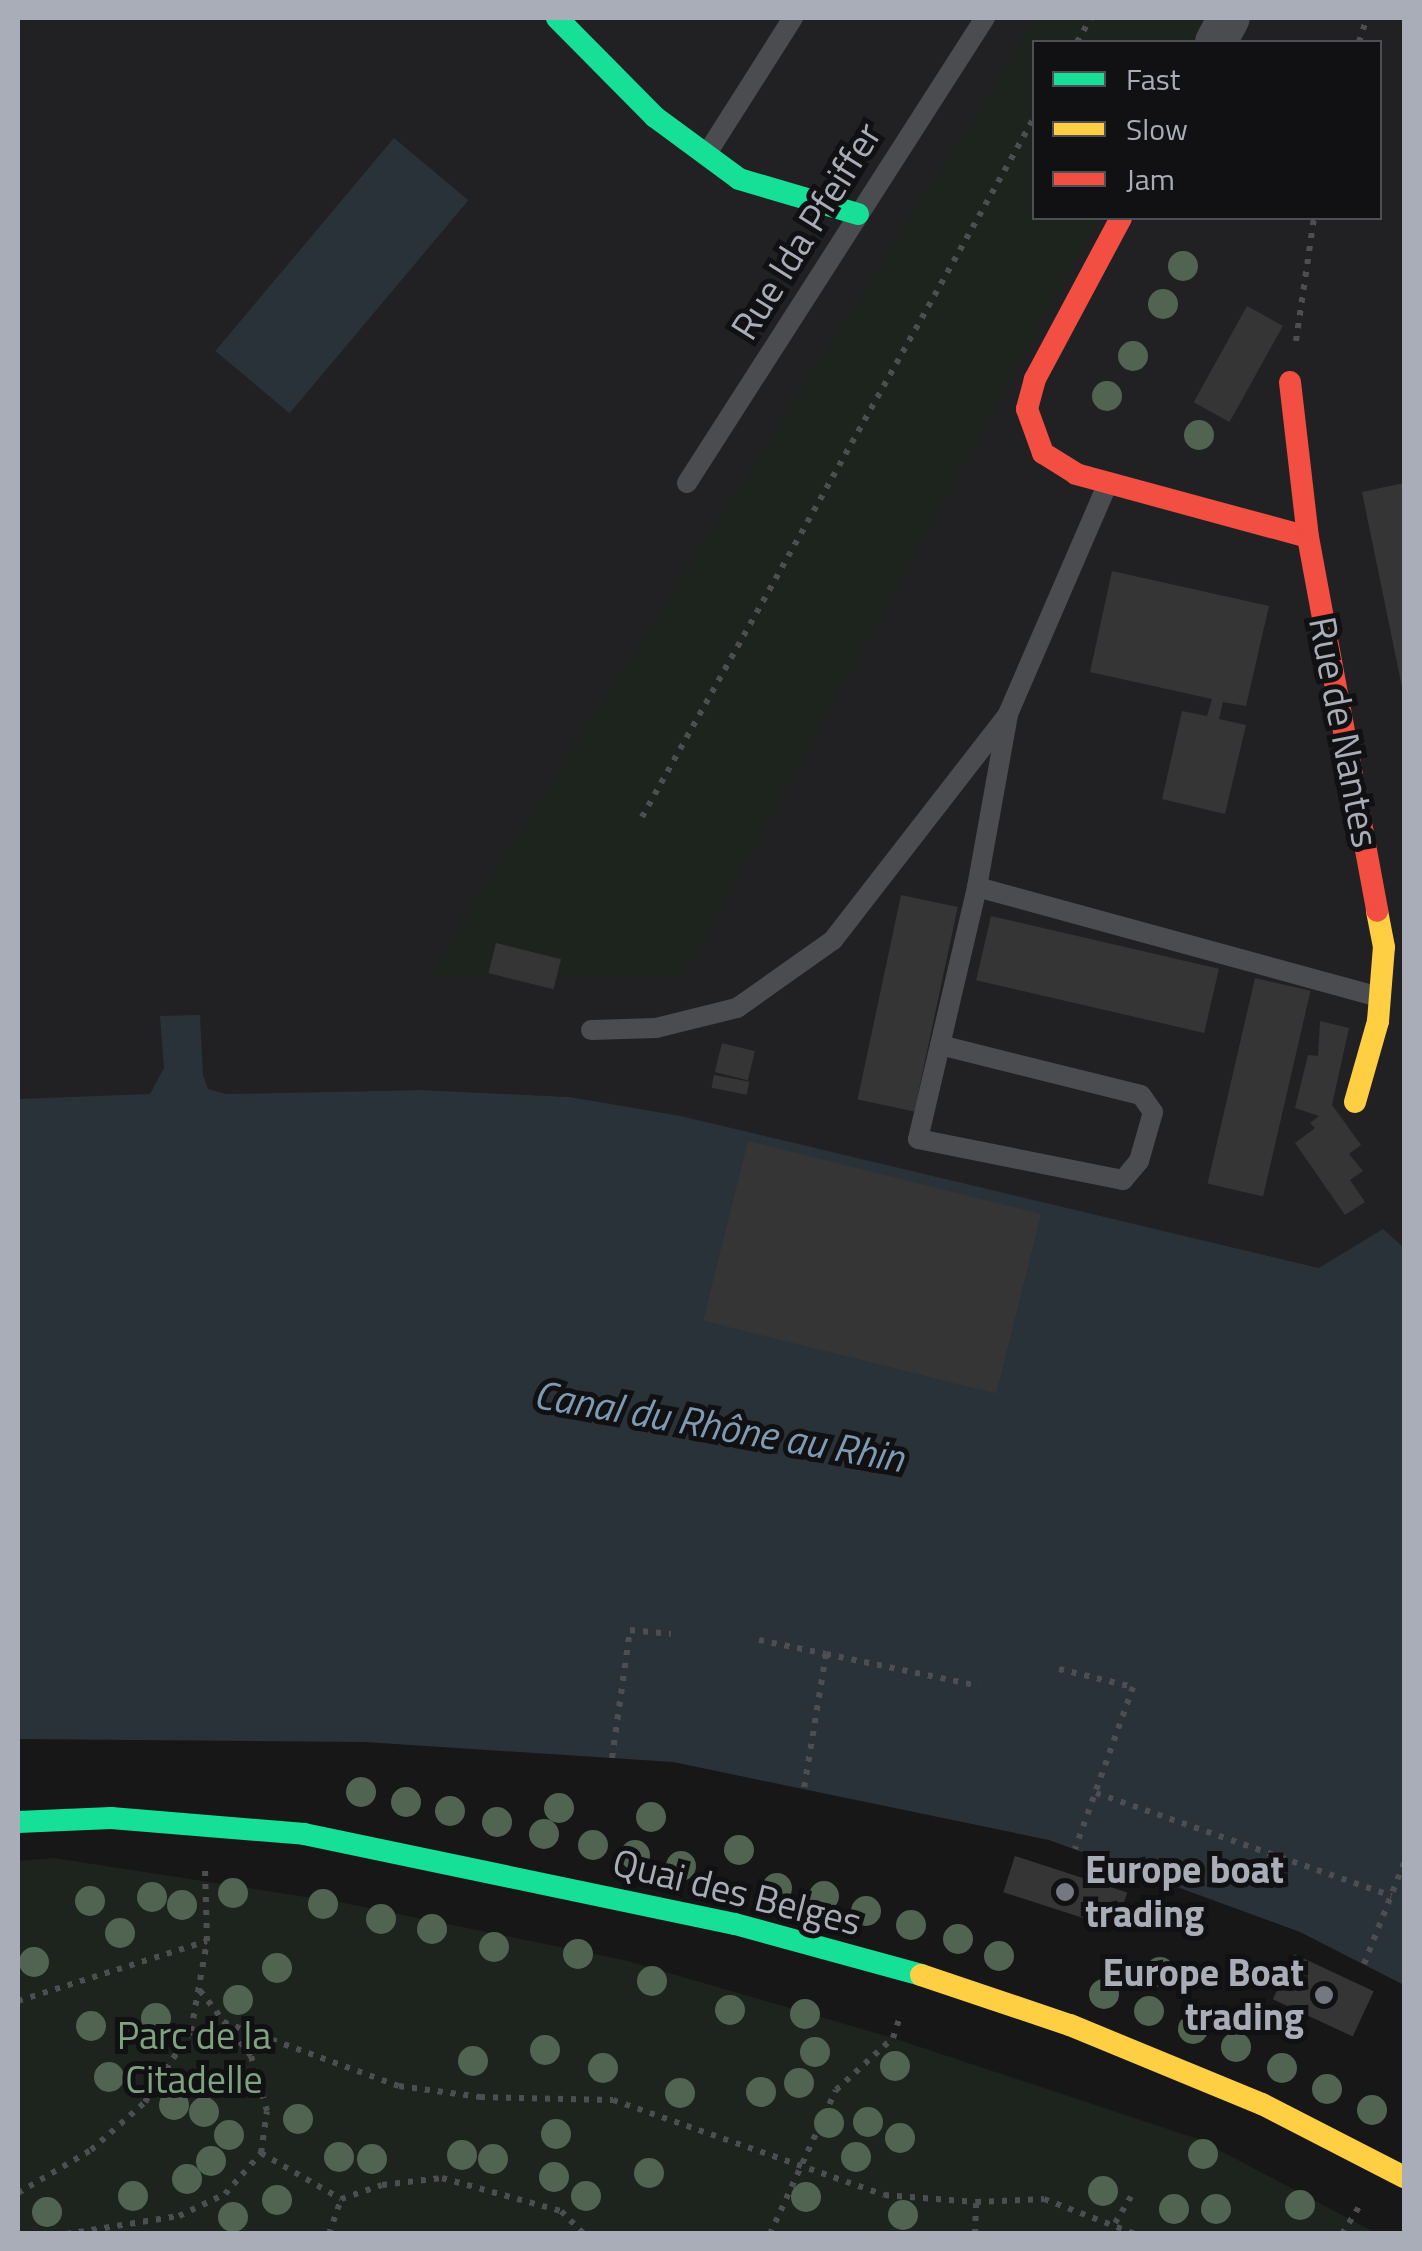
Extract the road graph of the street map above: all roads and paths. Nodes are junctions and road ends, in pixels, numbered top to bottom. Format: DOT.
graph roads {
  1 [pos="557,18"];
  2 [pos="794,18"];
  3 [pos="985,18"];
  4 [pos="1091,18"];
  5 [pos="1229,18"];
  6 [pos="1078,40"];
  7 [pos="1217,40"];
  8 [pos="1032,122"];
  9 [pos="706,156"];
  10 [pos="858,214"];
  11 [pos="1121,220"];
  12 [pos="1314,220"];
  13 [pos="1290,382"];
  14 [pos="1108,482"];
  15 [pos="687,483"];
  16 [pos="1308,537"];
  17 [pos="1008,714"];
  18 [pos="642,817"];
  19 [pos="977,886"];
  20 [pos="1382,998"];
  21 [pos="591,1030"];
  22 [pos="940,1045"];
  23 [pos="1356,1102"];
  24 [pos="671,1634"];
  25 [pos="759,1640"];
  26 [pos="826,1654"];
  27 [pos="1059,1668"];
  28 [pos="979,1686"];
  29 [pos="612,1758"];
  30 [pos="804,1789"];
  31 [pos="1096,1793"];
  32 [pos="18,1822"];
  33 [pos="203,1824"];
  34 [pos="1075,1849"];
  35 [pos="1404,1862"];
  36 [pos="1392,1896"];
  37 [pos="207,1941"];
  38 [pos="1364,1964"];
  39 [pos="914,1972"];
  40 [pos="197,1987"];
  41 [pos="18,2001"];
  42 [pos="223,2022"];
  43 [pos="261,2153"];
  44 [pos="798,2170"];
  45 [pos="1404,2177"];
  46 [pos="18,2192"];
  47 [pos="1131,2196"];
  48 [pos="341,2199"];
  49 [pos="976,2202"];
  50 [pos="1115,2222"];
  51 [pos="66,2234"];
  52 [pos="329,2234"];
  53 [pos="584,2234"];
  54 [pos="770,2234"];
  55 [pos="976,2234"];
  56 [pos="1135,2234"];
  1 -- 9 [label="street"];
  2 -- 9 [label="lane"];
  3 -- 10 [label="lane, Rue Ida Pfeiffer"];
  4 -- 6 [label="path"];
  5 -- 7 [label="street"];
  8 -- 18 [label="path"];
  9 -- 10 [label="street"];
  10 -- 15 [label="lane, Rue Ida Pfeiffer"];
  11 -- 14 [label="street"];
  12 -- 13 [label="path"];
  13 -- 16 [label="street, Rue de Nantes"];
  14 -- 16 [label="street"];
  14 -- 17 [label="lane"];
  16 -- 20 [label="street, Rue de Nantes"];
  17 -- 19 [label="lane"];
  17 -- 21 [label="lane"];
  19 -- 20 [label="lane"];
  19 -- 22 [label="lane"];
  20 -- 23 [label="street, Rue de Nantes"];
  22 -- 22 [label="lane"];
  24 -- 29 [label="path"];
  25 -- 26 [label="path"];
  26 -- 28 [label="path"];
  26 -- 30 [label="path"];
  27 -- 31 [label="path"];
  31 -- 34 [label="path"];
  31 -- 36 [label="path"];
  32 -- 33 [label="street, Quai des Belges"];
  33 -- 37 [label="path"];
  33 -- 39 [label="street, Quai des Belges"];
  35 -- 36 [label="path"];
  36 -- 38 [label="path"];
  37 -- 40 [label="path"];
  37 -- 41 [label="path"];
  39 -- 44 [label="path"];
  39 -- 45 [label="street, Quai des Belges"];
  40 -- 42 [label="path"];
  40 -- 46 [label="path"];
  42 -- 43 [label="path"];
  42 -- 44 [label="path"];
  43 -- 48 [label="path"];
  43 -- 51 [label="path"];
  44 -- 49 [label="path"];
  44 -- 54 [label="path"];
  47 -- 50 [label="path"];
  48 -- 52 [label="path"];
  48 -- 53 [label="path"];
  49 -- 50 [label="path"];
  49 -- 55 [label="path"];
  50 -- 56 [label="path"];
}
